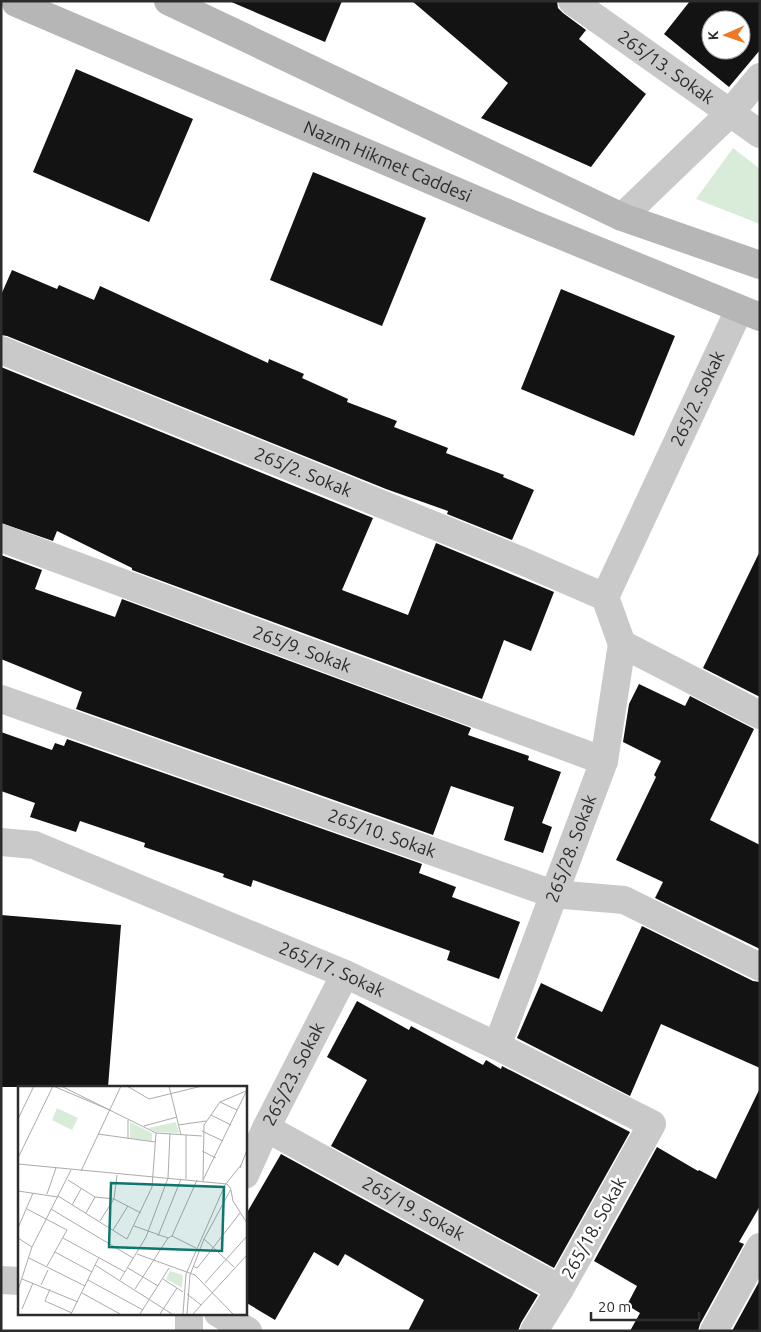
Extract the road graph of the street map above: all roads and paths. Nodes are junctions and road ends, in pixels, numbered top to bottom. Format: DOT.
graph roads {
  1 [pos="168,1"];
  2 [pos="572,1"];
  3 [pos="10,6"];
  4 [pos="760,77"];
  5 [pos="729,114"];
  6 [pos="760,134"];
  7 [pos="622,217"];
  8 [pos="760,265"];
  9 [pos="749,313"];
  10 [pos="1,350"];
  11 [pos="1,538"];
  12 [pos="605,597"];
  13 [pos="622,644"];
  14 [pos="1,699"];
  15 [pos="760,715"];
  16 [pos="604,761"];
  17 [pos="1,842"];
  18 [pos="553,894"];
  19 [pos="760,966"];
  20 [pos="345,974"];
  21 [pos="497,1046"];
  22 [pos="652,1124"];
  23 [pos="266,1128"];
  24 [pos="246,1173"];
  25 [pos="760,1247"];
  26 [pos="1,1280"];
  27 [pos="18,1281"];
  28 [pos="560,1289"];
  29 [pos="190,1314"];
  30 [pos="220,1314"];
  31 [pos="189,1331"];
  32 [pos="248,1331"];
  33 [pos="534,1331"];
  34 [pos="714,1331"];
  1 -- 7 [label="main road"];
  2 -- 5 [label="street, 265/13. Sokak"];
  3 -- 9 [label="main road, Nazım Hikmet Caddesi"];
  4 -- 5 [label="street"];
  5 -- 6 [label="street, 265/13. Sokak"];
  5 -- 7 [label="street"];
  7 -- 8 [label="main road"];
  9 -- 12 [label="street, 265/2. Sokak"];
  10 -- 12 [label="street, 265/2. Sokak"];
  11 -- 16 [label="street, 265/9. Sokak"];
  12 -- 13 [label="street"];
  13 -- 15 [label="street"];
  13 -- 16 [label="street, 265/28. Sokak"];
  14 -- 18 [label="street, 265/10. Sokak"];
  16 -- 18 [label="street, 265/28. Sokak"];
  17 -- 20 [label="street, 265/17. Sokak"];
  18 -- 19 [label="street, 265/10. Sokak"];
  18 -- 21 [label="street, 265/28. Sokak"];
  20 -- 21 [label="street, 265/17. Sokak"];
  20 -- 23 [label="street, 265/23. Sokak"];
  21 -- 22 [label="street, 265/17. Sokak"];
  22 -- 28 [label="street, 265/18. Sokak"];
  23 -- 24 [label="street, 265/23. Sokak"];
  23 -- 28 [label="street, 265/19. Sokak"];
  25 -- 34 [label="street"];
  26 -- 27 [label="street"];
  28 -- 33 [label="street, 265/18. Sokak"];
  29 -- 31 [label="street"];
  30 -- 32 [label="street"];
}
